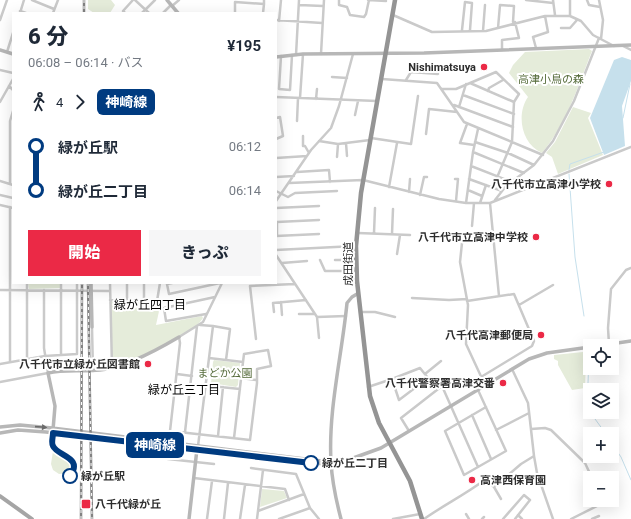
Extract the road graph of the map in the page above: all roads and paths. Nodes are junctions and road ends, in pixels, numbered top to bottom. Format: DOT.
graph roads {
  1 [pos="7,0"];
  2 [pos="24,0"];
  3 [pos="32,0"];
  4 [pos="58,0"];
  5 [pos="134,0"];
  6 [pos="155,0"];
  7 [pos="167,0"];
  8 [pos="179,0"];
  9 [pos="264,0"];
  10 [pos="281,0"];
  11 [pos="299,0"];
  12 [pos="324,0"];
  13 [pos="339,0"];
  14 [pos="368,0"];
  15 [pos="395,0"];
  16 [pos="526,0"];
  17 [pos="532,0"];
  18 [pos="570,0"];
  19 [pos="587,0"];
  20 [pos="599,0"];
  21 [pos="245,1"];
  22 [pos="386,1"];
  23 [pos="545,1"];
  24 [pos="553,1"];
  25 [pos="0,4"];
  26 [pos="264,4"];
  27 [pos="171,5"];
  28 [pos="299,5"];
  29 [pos="485,5"];
  30 [pos="5,6"];
  31 [pos="324,6"];
  32 [pos="600,7"];
  33 [pos="54,8"];
  34 [pos="145,10"];
  35 [pos="20,12"];
  36 [pos="53,12"];
  37 [pos="124,12"];
  38 [pos="148,12"];
  39 [pos="164,12"];
  40 [pos="177,12"];
  41 [pos="234,12"];
  42 [pos="263,12"];
  43 [pos="393,15"];
  44 [pos="555,15"];
  45 [pos="545,16"];
  46 [pos="570,16"];
  47 [pos="0,20"];
  48 [pos="278,20"];
  49 [pos="577,20"];
  50 [pos="298,22"];
  51 [pos="514,22"];
  52 [pos="322,23"];
  53 [pos="498,28"];
  54 [pos="561,28"];
  55 [pos="462,30"];
  56 [pos="470,30"];
  57 [pos="483,31"];
  58 [pos="12,38"];
  59 [pos="600,38"];
  60 [pos="631,45"];
  61 [pos="596,46"];
  62 [pos="614,46"];
  63 [pos="622,46"];
  64 [pos="536,48"];
  65 [pos="0,50"];
  66 [pos="502,50"];
  67 [pos="631,50"];
  68 [pos="7,52"];
  69 [pos="386,53"];
  70 [pos="12,54"];
  71 [pos="303,54"];
  72 [pos="321,54"];
  73 [pos="353,54"];
  74 [pos="294,55"];
  75 [pos="281,56"];
  76 [pos="277,57"];
  77 [pos="0,70"];
  78 [pos="12,73"];
  79 [pos="438,74"];
  80 [pos="332,77"];
  81 [pos="347,78"];
  82 [pos="382,79"];
  83 [pos="406,80"];
  84 [pos="503,80"];
  85 [pos="12,81"];
  86 [pos="468,84"];
  87 [pos="9,86"];
  88 [pos="12,89"];
  89 [pos="317,89"];
  90 [pos="442,89"];
  91 [pos="488,91"];
  92 [pos="463,95"];
  93 [pos="418,96"];
  94 [pos="277,98"];
  95 [pos="299,98"];
  96 [pos="316,99"];
  97 [pos="340,101"];
  98 [pos="358,101"];
  99 [pos="377,101"];
  100 [pos="0,102"];
  101 [pos="514,102"];
  102 [pos="454,105"];
  103 [pos="459,107"];
  104 [pos="458,112"];
  105 [pos="12,114"];
  106 [pos="514,114"];
  107 [pos="356,115"];
  108 [pos="277,118"];
  109 [pos="297,121"];
  110 [pos="467,124"];
  111 [pos="513,127"];
  112 [pos="478,129"];
  113 [pos="426,134"];
  114 [pos="303,136"];
  115 [pos="277,139"];
  116 [pos="370,139"];
  117 [pos="319,141"];
  118 [pos="512,142"];
  119 [pos="346,143"];
  120 [pos="397,143"];
  121 [pos="338,144"];
  122 [pos="475,144"];
  123 [pos="631,147"];
  124 [pos="473,152"];
  125 [pos="309,153"];
  126 [pos="508,153"];
  127 [pos="543,155"];
  128 [pos="307,156"];
  129 [pos="347,156"];
  130 [pos="337,157"];
  131 [pos="277,158"];
  132 [pos="503,165"];
  133 [pos="534,165"];
  134 [pos="471,166"];
  135 [pos="297,172"];
  136 [pos="524,174"];
  137 [pos="294,176"];
  138 [pos="498,176"];
  139 [pos="277,177"];
  140 [pos="427,177"];
  141 [pos="410,179"];
  142 [pos="455,179"];
  143 [pos="469,179"];
  144 [pos="363,180"];
  145 [pos="0,181"];
  146 [pos="330,182"];
  147 [pos="513,182"];
  148 [pos="12,184"];
  149 [pos="289,184"];
  150 [pos="486,185"];
  151 [pos="389,187"];
  152 [pos="493,188"];
  153 [pos="468,190"];
  154 [pos="502,190"];
  155 [pos="337,191"];
  156 [pos="277,192"];
  157 [pos="409,192"];
  158 [pos="282,194"];
  159 [pos="0,195"];
  160 [pos="420,196"];
  161 [pos="482,196"];
  162 [pos="12,198"];
  163 [pos="277,200"];
  164 [pos="456,201"];
  165 [pos="495,201"];
  166 [pos="466,203"];
  167 [pos="474,203"];
  168 [pos="480,203"];
  169 [pos="490,203"];
  170 [pos="0,205"];
  171 [pos="319,206"];
  172 [pos="11,207"];
  173 [pos="277,208"];
  174 [pos="375,208"];
  175 [pos="393,209"];
  176 [pos="319,220"];
  177 [pos="472,226"];
  178 [pos="357,233"];
  179 [pos="374,233"];
  180 [pos="320,234"];
  181 [pos="392,234"];
  182 [pos="400,235"];
  183 [pos="410,235"];
  184 [pos="277,236"];
  185 [pos="462,243"];
  186 [pos="356,246"];
  187 [pos="277,250"];
  188 [pos="397,254"];
  189 [pos="277,256"];
  190 [pos="320,260"];
  191 [pos="335,260"];
  192 [pos="356,260"];
  193 [pos="307,262"];
  194 [pos="282,263"];
  195 [pos="631,268"];
  196 [pos="356,271"];
  197 [pos="27,284"];
  198 [pos="61,284"];
  199 [pos="77,284"];
  200 [pos="91,284"];
  201 [pos="110,284"];
  202 [pos="127,284"];
  203 [pos="144,284"];
  204 [pos="160,284"];
  205 [pos="167,284"];
  206 [pos="216,284"];
  207 [pos="221,284"];
  208 [pos="295,284"];
  209 [pos="553,285"];
  210 [pos="0,290"];
  211 [pos="9,290"];
  212 [pos="26,290"];
  213 [pos="44,290"];
  214 [pos="61,290"];
  215 [pos="77,290"];
  216 [pos="91,290"];
  217 [pos="110,291"];
  218 [pos="358,294"];
  219 [pos="499,296"];
  220 [pos="216,297"];
  221 [pos="412,298"];
  222 [pos="110,300"];
  223 [pos="127,300"];
  224 [pos="306,300"];
  225 [pos="467,300"];
  226 [pos="144,301"];
  227 [pos="281,302"];
  228 [pos="519,305"];
  229 [pos="274,312"];
  230 [pos="359,312"];
  231 [pos="206,314"];
  232 [pos="299,314"];
  233 [pos="315,314"];
  234 [pos="282,315"];
  235 [pos="346,316"];
  236 [pos="317,317"];
  237 [pos="395,317"];
  238 [pos="199,325"];
  239 [pos="213,326"];
  240 [pos="92,327"];
  241 [pos="179,337"];
  242 [pos="319,338"];
  243 [pos="256,339"];
  244 [pos="609,339"];
  245 [pos="631,341"];
  246 [pos="619,343"];
  247 [pos="583,348"];
  248 [pos="61,354"];
  249 [pos="45,356"];
  250 [pos="209,358"];
  251 [pos="27,359"];
  252 [pos="226,360"];
  253 [pos="441,361"];
  254 [pos="10,362"];
  255 [pos="243,362"];
  256 [pos="0,364"];
  257 [pos="112,368"];
  258 [pos="512,369"];
  259 [pos="93,371"];
  260 [pos="48,373"];
  261 [pos="177,374"];
  262 [pos="425,374"];
  263 [pos="192,376"];
  264 [pos="481,377"];
  265 [pos="241,378"];
  266 [pos="428,378"];
  267 [pos="392,379"];
  268 [pos="256,380"];
  269 [pos="0,382"];
  270 [pos="191,384"];
  271 [pos="206,385"];
  272 [pos="485,385"];
  273 [pos="442,386"];
  274 [pos="368,387"];
  275 [pos="224,388"];
  276 [pos="240,389"];
  277 [pos="478,389"];
  278 [pos="451,406"];
  279 [pos="486,407"];
  280 [pos="530,413"];
  281 [pos="472,415"];
  282 [pos="458,423"];
  283 [pos="0,428"];
  284 [pos="54,428"];
  285 [pos="531,429"];
  286 [pos="496,430"];
  287 [pos="409,431"];
  288 [pos="184,432"];
  289 [pos="0,433"];
  290 [pos="53,433"];
  291 [pos="200,434"];
  292 [pos="218,436"];
  293 [pos="234,438"];
  294 [pos="390,442"];
  295 [pos="170,447"];
  296 [pos="198,448"];
  297 [pos="534,456"];
  298 [pos="491,460"];
  299 [pos="196,462"];
  300 [pos="331,463"];
  301 [pos="214,464"];
  302 [pos="478,467"];
  303 [pos="251,468"];
  304 [pos="263,470"];
  305 [pos="589,471"];
  306 [pos="194,478"];
  307 [pos="212,481"];
  308 [pos="228,483"];
  309 [pos="245,485"];
  310 [pos="260,486"];
  311 [pos="494,487"];
  312 [pos="304,494"];
  313 [pos="0,496"];
  314 [pos="501,499"];
  315 [pos="289,500"];
  316 [pos="595,507"];
  317 [pos="310,508"];
  318 [pos="258,511"];
  319 [pos="25,514"];
  320 [pos="466,514"];
  321 [pos="518,515"];
  322 [pos="599,516"];
  323 [pos="422,517"];
  324 [pos="23,519"];
  325 [pos="32,519"];
  326 [pos="188,519"];
  327 [pos="207,519"];
  328 [pos="224,519"];
  329 [pos="240,519"];
  330 [pos="257,519"];
  331 [pos="279,519"];
  332 [pos="319,519"];
  333 [pos="341,519"];
  334 [pos="393,519"];
  335 [pos="469,519"];
  336 [pos="503,519"];
  337 [pos="514,519"];
  338 [pos="522,519"];
  339 [pos="553,519"];
  340 [pos="571,519"];
  341 [pos="592,519"];
  1 -- 30 [label="street"];
  2 -- 35 [label="street"];
  3 -- 33 [label="street"];
  4 -- 33 [label="street"];
  5 -- 34 [label="street"];
  5 -- 37 [label="street"];
  6 -- 34 [label="street"];
  7 -- 27 [label="street"];
  8 -- 27 [label="street"];
  9 -- 26 [label="street"];
  10 -- 48 [label="street"];
  11 -- 28 [label="street"];
  12 -- 31 [label="street"];
  13 -- 14 [label="street"];
  14 -- 22 [label="street"];
  15 -- 43 [label="highway, 成田街道"];
  16 -- 17 [label="street"];
  17 -- 23 [label="street"];
  18 -- 46 [label="street"];
  19 -- 32 [label="street"];
  20 -- 32 [label="street"];
  21 -- 26 [label="street"];
  21 -- 41 [label="street"];
  23 -- 24 [label="street"];
  24 -- 44 [label="street"];
  25 -- 30 [label="street"];
  26 -- 42 [label="street"];
  27 -- 39 [label="street"];
  27 -- 40 [label="street"];
  28 -- 31 [label="street"];
  28 -- 50 [label="street"];
  29 -- 57 [label="street"];
  30 -- 47 [label="street"];
  31 -- 52 [label="street"];
  32 -- 59 [label="street"];
  33 -- 36 [label="street"];
  34 -- 38 [label="street"];
  43 -- 55 [label="street"];
  43 -- 69 [label="highway, 成田街道"];
  44 -- 45 [label="street"];
  44 -- 46 [label="street"];
  45 -- 51 [label="street"];
  45 -- 64 [label="street"];
  46 -- 49 [label="street"];
  48 -- 50 [label="street"];
  49 -- 54 [label="street"];
  49 -- 59 [label="street"];
  50 -- 52 [label="street"];
  50 -- 74 [label="street"];
  51 -- 53 [label="street"];
  51 -- 53 [label="street"];
  51 -- 66 [label="street"];
  52 -- 72 [label="street"];
  53 -- 57 [label="street"];
  55 -- 56 [label="street"];
  55 -- 56 [label="street"];
  56 -- 57 [label="street"];
  58 -- 68 [label="street"];
  59 -- 61 [label="street"];
  59 -- 62 [label="street"];
  60 -- 63 [label="street"];
  61 -- 62 [label="street"];
  61 -- 64 [label="street"];
  61 -- 127 [label="street"];
  62 -- 63 [label="street"];
  63 -- 67 [label="street"];
  64 -- 66 [label="street"];
  65 -- 68 [label="street"];
  66 -- 69 [label="street"];
  68 -- 70 [label="street"];
  69 -- 73 [label="street"];
  69 -- 82 [label="highway, 成田街道"];
  71 -- 72 [label="street"];
  71 -- 74 [label="street"];
  71 -- 95 [label="street"];
  72 -- 73 [label="street"];
  73 -- 81 [label="street"];
  74 -- 75 [label="street"];
  74 -- 75 [label="street"];
  75 -- 76 [label="street"];
  77 -- 78 [label="street"];
  79 -- 83 [label="street"];
  80 -- 81 [label="street"];
  81 -- 97 [label="street"];
  82 -- 83 [label="street"];
  82 -- 99 [label="highway, 成田街道"];
  83 -- 90 [label="street"];
  84 -- 86 [label="street"];
  84 -- 91 [label="street"];
  84 -- 101 [label="street"];
  85 -- 87 [label="street"];
  86 -- 90 [label="street"];
  86 -- 91 [label="street"];
  86 -- 92 [label="street"];
  87 -- 88 [label="street"];
  87 -- 100 [label="street"];
  89 -- 96 [label="street"];
  90 -- 102 [label="street"];
  91 -- 101 [label="street"];
  92 -- 103 [label="street"];
  92 -- 106 [label="street"];
  93 -- 120 [label="street"];
  94 -- 95 [label="street"];
  95 -- 96 [label="street"];
  95 -- 109 [label="street"];
  96 -- 97 [label="street"];
  97 -- 98 [label="street"];
  97 -- 117 [label="street"];
  98 -- 99 [label="street"];
  98 -- 107 [label="street"];
  99 -- 116 [label="highway, 成田街道"];
  101 -- 106 [label="street"];
  102 -- 103 [label="street"];
  102 -- 104 [label="street"];
  103 -- 111 [label="street"];
  104 -- 110 [label="street"];
  104 -- 113 [label="street"];
  105 -- 148 [label="street"];
  106 -- 111 [label="street"];
  108 -- 115 [label="street"];
  110 -- 112 [label="street"];
  110 -- 122 [label="street"];
  111 -- 118 [label="street"];
  112 -- 118 [label="street"];
  112 -- 122 [label="street"];
  114 -- 125 [label="street"];
  116 -- 119 [label="street"];
  116 -- 120 [label="street"];
  116 -- 144 [label="highway, 成田街道"];
  117 -- 121 [label="street"];
  117 -- 125 [label="street"];
  118 -- 126 [label="street"];
  118 -- 127 [label="street"];
  119 -- 121 [label="street"];
  119 -- 129 [label="street"];
  120 -- 151 [label="street"];
  121 -- 130 [label="street"];
  122 -- 124 [label="street"];
  122 -- 126 [label="street"];
  123 -- 165 [label="street"];
  124 -- 132 [label="street"];
  124 -- 134 [label="street"];
  125 -- 128 [label="street"];
  126 -- 132 [label="street"];
  126 -- 133 [label="street"];
  127 -- 133 [label="street"];
  128 -- 131 [label="street"];
  128 -- 135 [label="street"];
  132 -- 136 [label="street"];
  132 -- 138 [label="street"];
  133 -- 136 [label="street"];
  134 -- 138 [label="street"];
  134 -- 143 [label="street"];
  135 -- 137 [label="street"];
  135 -- 146 [label="street"];
  136 -- 147 [label="street"];
  137 -- 139 [label="street"];
  137 -- 149 [label="street"];
  138 -- 147 [label="street"];
  138 -- 152 [label="street"];
  140 -- 160 [label="street"];
  141 -- 157 [label="street"];
  142 -- 164 [label="street"];
  143 -- 150 [label="street"];
  143 -- 153 [label="street"];
  144 -- 146 [label="street"];
  144 -- 151 [label="street"];
  144 -- 178 [label="highway, 成田街道"];
  145 -- 148 [label="street"];
  146 -- 149 [label="street"];
  147 -- 154 [label="street"];
  149 -- 158 [label="street"];
  150 -- 152 [label="street"];
  150 -- 161 [label="street"];
  151 -- 157 [label="street"];
  152 -- 154 [label="street"];
  153 -- 161 [label="street"];
  153 -- 166 [label="street"];
  154 -- 165 [label="street"];
  155 -- 158 [label="street"];
  156 -- 158 [label="street"];
  157 -- 160 [label="street"];
  158 -- 163 [label="street"];
  159 -- 162 [label="street"];
  160 -- 164 [label="street"];
  161 -- 168 [label="street"];
  164 -- 166 [label="street"];
  165 -- 169 [label="street"];
  166 -- 167 [label="street"];
  167 -- 168 [label="street"];
  167 -- 177 [label="street"];
  168 -- 169 [label="street"];
  169 -- 219 [label="street"];
  170 -- 172 [label="street"];
  171 -- 173 [label="street"];
  172 -- 211 [label="street"];
  174 -- 179 [label="street"];
  175 -- 181 [label="street"];
  176 -- 184 [label="street"];
  178 -- 179 [label="street"];
  178 -- 186 [label="highway, 成田街道"];
  179 -- 181 [label="street"];
  180 -- 184 [label="street"];
  181 -- 182 [label="street"];
  182 -- 183 [label="street"];
  182 -- 188 [label="street"];
  185 -- 225 [label="street"];
  186 -- 187 [label="street"];
  186 -- 192 [label="highway, 成田街道"];
  189 -- 194 [label="street"];
  190 -- 196 [label="street"];
  191 -- 192 [label="street"];
  192 -- 196 [label="highway, 成田街道"];
  193 -- 194 [label="street"];
  194 -- 208 [label="street"];
  195 -- 244 [label="street"];
  196 -- 218 [label="highway, 成田街道"];
  197 -- 212 [label="street"];
  198 -- 214 [label="street"];
  199 -- 215 [label="street"];
  200 -- 216 [label="street"];
  201 -- 217 [label="street"];
  202 -- 223 [label="street"];
  203 -- 226 [label="street"];
  204 -- 226 [label="street"];
  205 -- 206 [label="street"];
  207 -- 220 [label="street"];
  208 -- 224 [label="street"];
  208 -- 243 [label="street"];
  209 -- 228 [label="street"];
  210 -- 211 [label="street"];
  211 -- 212 [label="street"];
  211 -- 254 [label="street"];
  212 -- 213 [label="street"];
  212 -- 251 [label="street"];
  213 -- 214 [label="street"];
  213 -- 249 [label="street"];
  214 -- 215 [label="street"];
  214 -- 248 [label="street"];
  215 -- 216 [label="street"];
  215 -- 248 [label="street"];
  216 -- 217 [label="street"];
  216 -- 240 [label="street"];
  217 -- 222 [label="street"];
  218 -- 230 [label="highway, 成田街道"];
  218 -- 235 [label="street"];
  219 -- 225 [label="street"];
  219 -- 228 [label="street"];
  220 -- 231 [label="street"];
  220 -- 231 [label="street"];
  221 -- 225 [label="street"];
  222 -- 223 [label="street"];
  222 -- 257 [label="street"];
  223 -- 226 [label="street"];
  224 -- 227 [label="street"];
  224 -- 233 [label="street"];
  225 -- 264 [label="street"];
  227 -- 229 [label="street"];
  227 -- 234 [label="street"];
  228 -- 264 [label="street"];
  230 -- 237 [label="street"];
  230 -- 274 [label="highway, 成田街道"];
  231 -- 238 [label="street"];
  232 -- 233 [label="street"];
  233 -- 236 [label="street"];
  235 -- 236 [label="street"];
  235 -- 300 [label="street"];
  236 -- 242 [label="street"];
  238 -- 239 [label="street"];
  238 -- 241 [label="street"];
  238 -- 263 [label="street"];
  239 -- 250 [label="street"];
  239 -- 252 [label="street"];
  240 -- 259 [label="street"];
  241 -- 257 [label="street"];
  241 -- 261 [label="street"];
  245 -- 246 [label="street"];
  247 -- 258 [label="street"];
  248 -- 249 [label="street"];
  249 -- 251 [label="street"];
  249 -- 260 [label="street"];
  250 -- 252 [label="street"];
  250 -- 271 [label="street"];
  251 -- 254 [label="street"];
  252 -- 255 [label="street"];
  253 -- 262 [label="street"];
  254 -- 256 [label="street"];
  255 -- 265 [label="street"];
  255 -- 268 [label="street"];
  257 -- 259 [label="street"];
  258 -- 272 [label="street"];
  258 -- 280 [label="street"];
  259 -- 260 [label="street"];
  260 -- 269 [label="street"];
  260 -- 284 [label="street"];
  261 -- 263 [label="street"];
  261 -- 288 [label="street"];
  262 -- 266 [label="street"];
  262 -- 267 [label="street"];
  263 -- 270 [label="street"];
  264 -- 272 [label="street"];
  265 -- 268 [label="street"];
  265 -- 276 [label="street"];
  266 -- 267 [label="street"];
  266 -- 273 [label="street"];
  267 -- 274 [label="street"];
  268 -- 293 [label="street"];
  270 -- 271 [label="street"];
  270 -- 288 [label="street"];
  271 -- 275 [label="street"];
  271 -- 291 [label="street"];
  272 -- 277 [label="street"];
  273 -- 278 [label="street"];
  273 -- 287 [label="street"];
  274 -- 294 [label="highway, 成田街道"];
  275 -- 276 [label="street"];
  275 -- 292 [label="street"];
  276 -- 293 [label="street"];
  277 -- 278 [label="street"];
  277 -- 279 [label="street"];
  278 -- 282 [label="street"];
  278 -- 287 [label="street"];
  279 -- 281 [label="street"];
  279 -- 286 [label="street"];
  280 -- 285 [label="street"];
  280 -- 286 [label="street"];
  281 -- 282 [label="street"];
  281 -- 298 [label="street"];
  282 -- 302 [label="street"];
  282 -- 302 [label="street"];
  283 -- 284 [label="street, one-way"];
  284 -- 290 [label="street"];
  284 -- 296 [label="street"];
  285 -- 297 [label="street"];
  285 -- 305 [label="street"];
  286 -- 298 [label="street"];
  287 -- 294 [label="street"];
  288 -- 291 [label="street"];
  289 -- 290 [label="street"];
  290 -- 295 [label="street"];
  291 -- 292 [label="street"];
  291 -- 296 [label="street"];
  292 -- 293 [label="street"];
  294 -- 300 [label="street"];
  294 -- 323 [label="highway, 成田街道"];
  295 -- 296 [label="street"];
  295 -- 299 [label="street"];
  296 -- 299 [label="street"];
  296 -- 300 [label="street"];
  297 -- 311 [label="street"];
  297 -- 339 [label="street"];
  298 -- 302 [label="street"];
  299 -- 301 [label="street"];
  299 -- 306 [label="street"];
  300 -- 333 [label="street"];
  303 -- 304 [label="street"];
  304 -- 310 [label="street"];
  304 -- 312 [label="street"];
  306 -- 307 [label="street"];
  306 -- 326 [label="street"];
  307 -- 308 [label="street"];
  307 -- 327 [label="street"];
  308 -- 309 [label="street"];
  308 -- 328 [label="street"];
  309 -- 310 [label="street"];
  309 -- 329 [label="street"];
  310 -- 315 [label="street"];
  310 -- 318 [label="street"];
  311 -- 314 [label="street"];
  311 -- 323 [label="street"];
  312 -- 315 [label="street"];
  312 -- 317 [label="street"];
  313 -- 319 [label="main road"];
  315 -- 318 [label="street"];
  316 -- 340 [label="street"];
  317 -- 331 [label="street"];
  317 -- 332 [label="street"];
  318 -- 330 [label="street"];
  319 -- 324 [label="street"];
  319 -- 325 [label="main road"];
  320 -- 335 [label="street"];
  321 -- 336 [label="street"];
  321 -- 337 [label="street"];
  321 -- 338 [label="street"];
  322 -- 341 [label="street"];
  323 -- 334 [label="street"];
}
